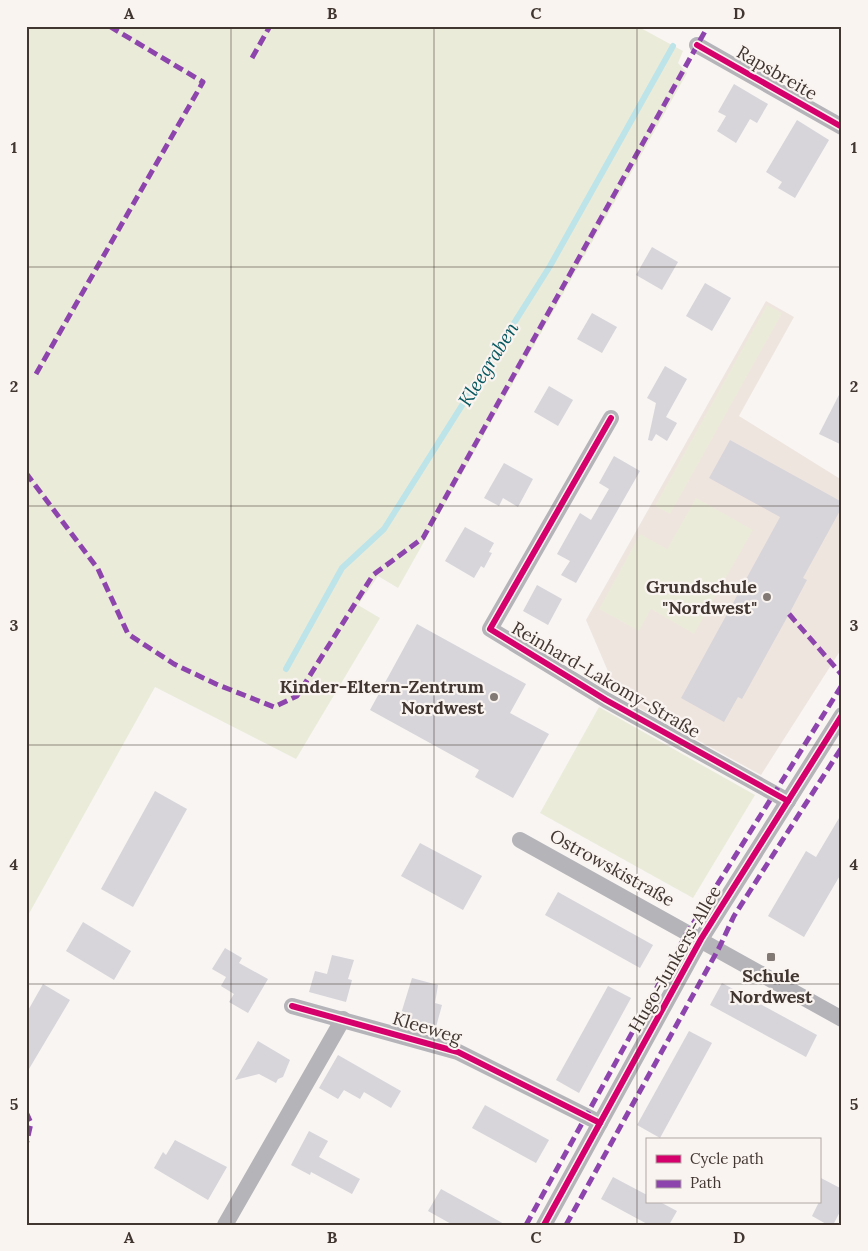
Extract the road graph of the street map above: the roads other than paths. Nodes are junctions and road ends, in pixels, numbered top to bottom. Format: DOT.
graph roads {
  1 [pos="697,45"];
  2 [pos="842,127"];
  3 [pos="611,418"];
  4 [pos="842,715"];
  5 [pos="788,802"];
  6 [pos="520,840"];
  7 [pos="701,939"];
  8 [pos="292,1006"];
  9 [pos="343,1019"];
  10 [pos="842,1019"];
  11 [pos="600,1123"];
  12 [pos="225,1225"];
  13 [pos="544,1225"];
  1 -- 2 [label="street, Rapsbreite"];
  3 -- 5 [label="street, Reinhard-Lakomy-Straße"];
  4 -- 5 [label="street, Hugo-Junkers-Allee"];
  5 -- 7 [label="street, Hugo-Junkers-Allee"];
  6 -- 7 [label="street, Ostrowskistraße"];
  7 -- 10 [label="street, Ostrowskistraße"];
  7 -- 11 [label="street, Hugo-Junkers-Allee"];
  8 -- 9 [label="street, Kleeweg"];
  9 -- 11 [label="street, Kleeweg"];
  9 -- 12 [label="street"];
  11 -- 13 [label="street, Hugo-Junkers-Allee"];
}
